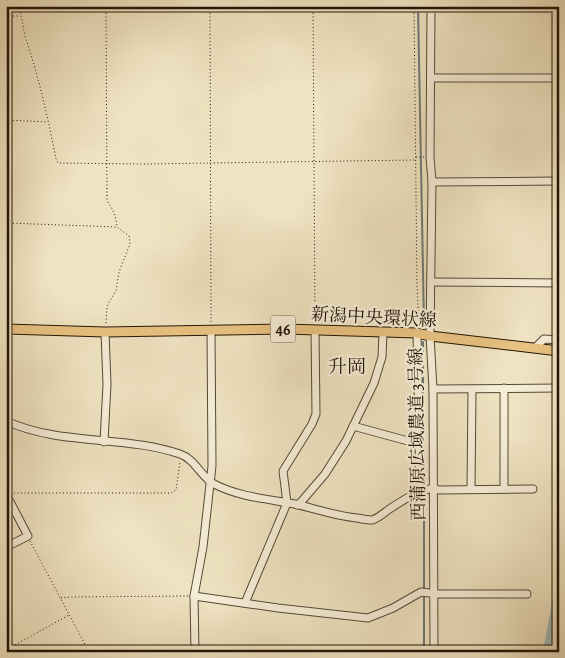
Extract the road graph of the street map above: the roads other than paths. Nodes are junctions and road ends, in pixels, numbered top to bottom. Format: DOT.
graph roads {
  1 [pos="431,6"];
  2 [pos="431,78"];
  3 [pos="559,78"];
  4 [pos="559,181"];
  5 [pos="432,182"];
  6 [pos="432,282"];
  7 [pos="559,283"];
  8 [pos="6,329"];
  9 [pos="211,330"];
  10 [pos="315,330"];
  11 [pos="105,332"];
  12 [pos="384,332"];
  13 [pos="417,333"];
  14 [pos="430,336"];
  15 [pos="559,340"];
  16 [pos="535,348"];
  17 [pos="559,351"];
  18 [pos="504,388"];
  19 [pos="559,388"];
  20 [pos="433,389"];
  21 [pos="472,389"];
  22 [pos="6,421"];
  23 [pos="353,426"];
  24 [pos="104,442"];
  25 [pos="419,444"];
  26 [pos="210,481"];
  27 [pos="434,488"];
  28 [pos="504,489"];
  29 [pos="532,489"];
  30 [pos="471,490"];
  31 [pos="420,492"];
  32 [pos="6,494"];
  33 [pos="287,503"];
  34 [pos="297,505"];
  35 [pos="6,548"];
  36 [pos="427,593"];
  37 [pos="527,594"];
  38 [pos="194,596"];
  39 [pos="245,603"];
  40 [pos="195,652"];
  41 [pos="434,652"];
  1 -- 2 [label="street, 西蒲原広域農道 3号線"];
  2 -- 3 [label="street"];
  2 -- 5 [label="street, 西蒲原広域農道 3号線"];
  4 -- 5 [label="street"];
  5 -- 6 [label="street, 西蒲原広域農道 3号線"];
  6 -- 7 [label="street"];
  6 -- 14 [label="street, 西蒲原広域農道 3号線"];
  8 -- 11 [label="main road, 新潟中央環状線 / 46"];
  9 -- 10 [label="main road, 新潟中央環状線 / 46"];
  9 -- 11 [label="main road, 新潟中央環状線 / 46"];
  9 -- 26 [label="street"];
  10 -- 12 [label="main road, 新潟中央環状線 / 46"];
  10 -- 33 [label="street"];
  11 -- 24 [label="street"];
  12 -- 13 [label="main road, 新潟中央環状線 / 46"];
  12 -- 23 [label="street"];
  13 -- 14 [label="main road, 新潟中央環状線 / 46"];
  13 -- 25 [label="street"];
  14 -- 16 [label="main road, 新潟中央環状線 / 46"];
  14 -- 20 [label="street, 西蒲原広域農道 3号線"];
  15 -- 16 [label="street"];
  16 -- 17 [label="main road, 新潟中央環状線 / 46"];
  18 -- 19 [label="street"];
  18 -- 21 [label="street"];
  18 -- 28 [label="street"];
  20 -- 21 [label="street"];
  20 -- 27 [label="street, 西蒲原広域農道 3号線"];
  21 -- 30 [label="street"];
  22 -- 24 [label="street"];
  23 -- 25 [label="street"];
  23 -- 34 [label="street"];
  24 -- 26 [label="street"];
  25 -- 31 [label="street"];
  26 -- 33 [label="street"];
  26 -- 38 [label="street"];
  27 -- 30 [label="street"];
  27 -- 31 [label="street"];
  27 -- 36 [label="street, 西蒲原広域農道 3号線"];
  28 -- 29 [label="street"];
  28 -- 30 [label="street"];
  31 -- 34 [label="street"];
  32 -- 35 [label="street"];
  33 -- 34 [label="street"];
  33 -- 39 [label="street"];
  36 -- 37 [label="street"];
  36 -- 39 [label="street"];
  36 -- 41 [label="street, 西蒲原広域農道 3号線"];
  38 -- 39 [label="street"];
  38 -- 40 [label="street"];
}
